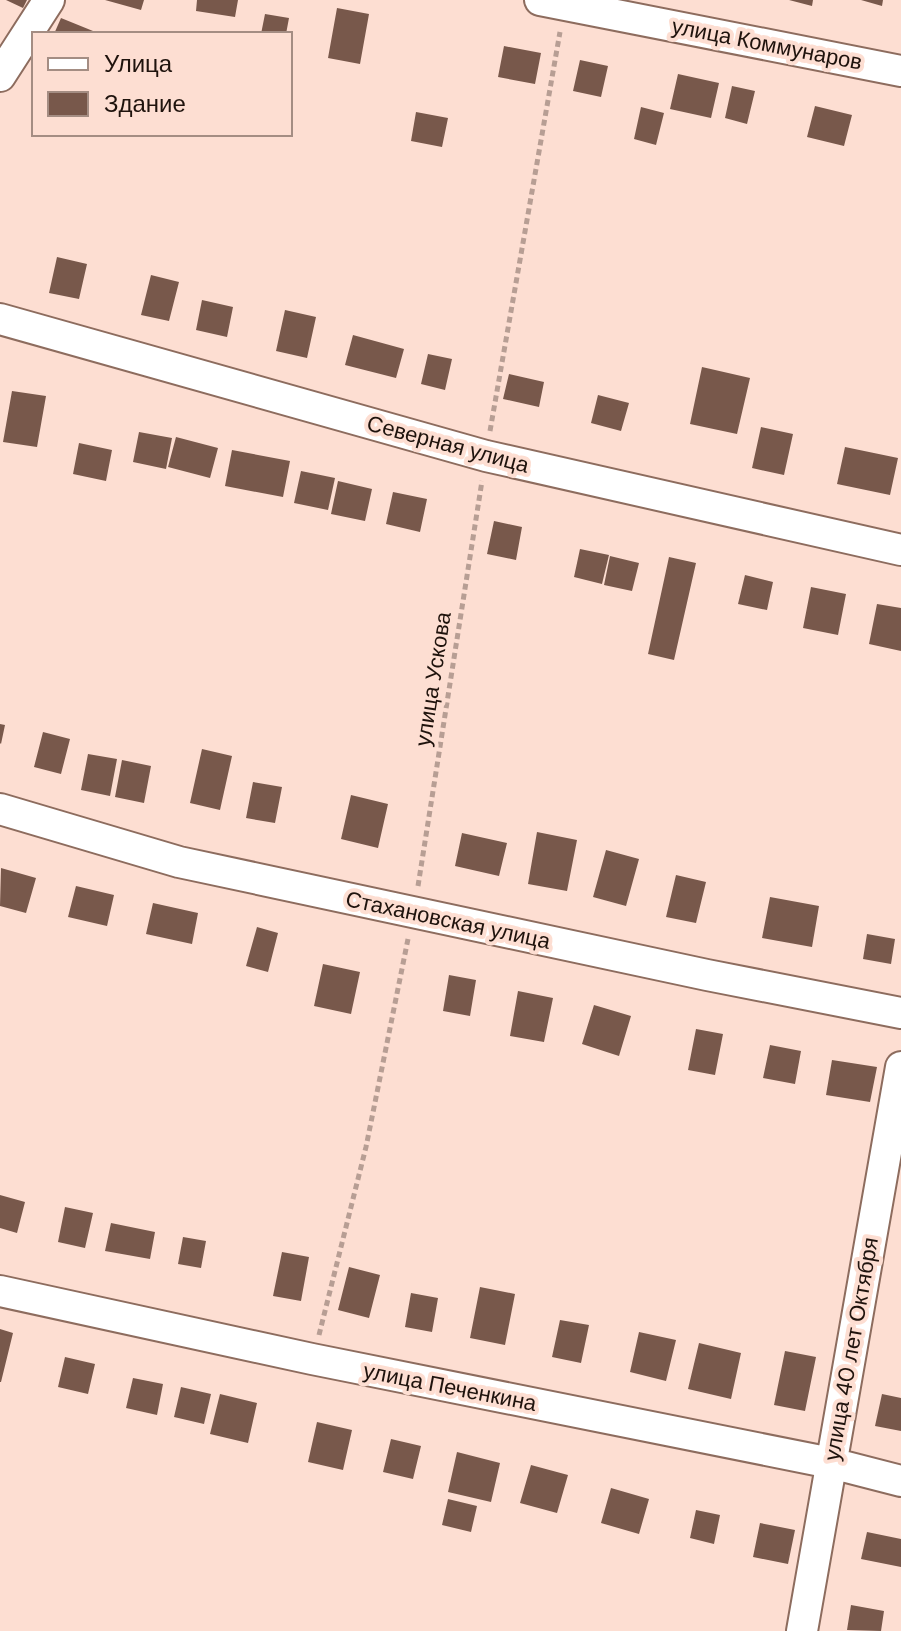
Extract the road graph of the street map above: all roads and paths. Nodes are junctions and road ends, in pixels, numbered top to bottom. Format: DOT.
graph roads {
  1 [pos="49,0"];
  2 [pos="552,2"];
  3 [pos="901,71"];
  4 [pos="0,76"];
  5 [pos="0,319"];
  6 [pos="486,456"];
  7 [pos="901,550"];
  8 [pos="0,809"];
  9 [pos="414,913"];
  10 [pos="901,1013"];
  11 [pos="901,1067"];
  12 [pos="0,1291"];
  13 [pos="312,1359"];
  14 [pos="831,1463"];
  15 [pos="901,1481"];
  16 [pos="802,1631"];
  1 -- 4 [label="street"];
  2 -- 3 [label="street, улица Коммунаров"];
  2 -- 6 [label="path, улица Ускова"];
  5 -- 6 [label="street, Северная улица"];
  6 -- 7 [label="street, Северная улица"];
  6 -- 9 [label="path, улица Ускова"];
  8 -- 9 [label="street, Стахановская улица"];
  9 -- 10 [label="street, Стахановская улица"];
  9 -- 13 [label="path, улица Ускова"];
  11 -- 14 [label="street, улица 40 лет Октября"];
  12 -- 13 [label="street, улица Печенкина"];
  13 -- 14 [label="street, улица Печенкина"];
  14 -- 15 [label="street, улица Печенкина"];
  14 -- 16 [label="street, улица 40 лет Октября"];
}
